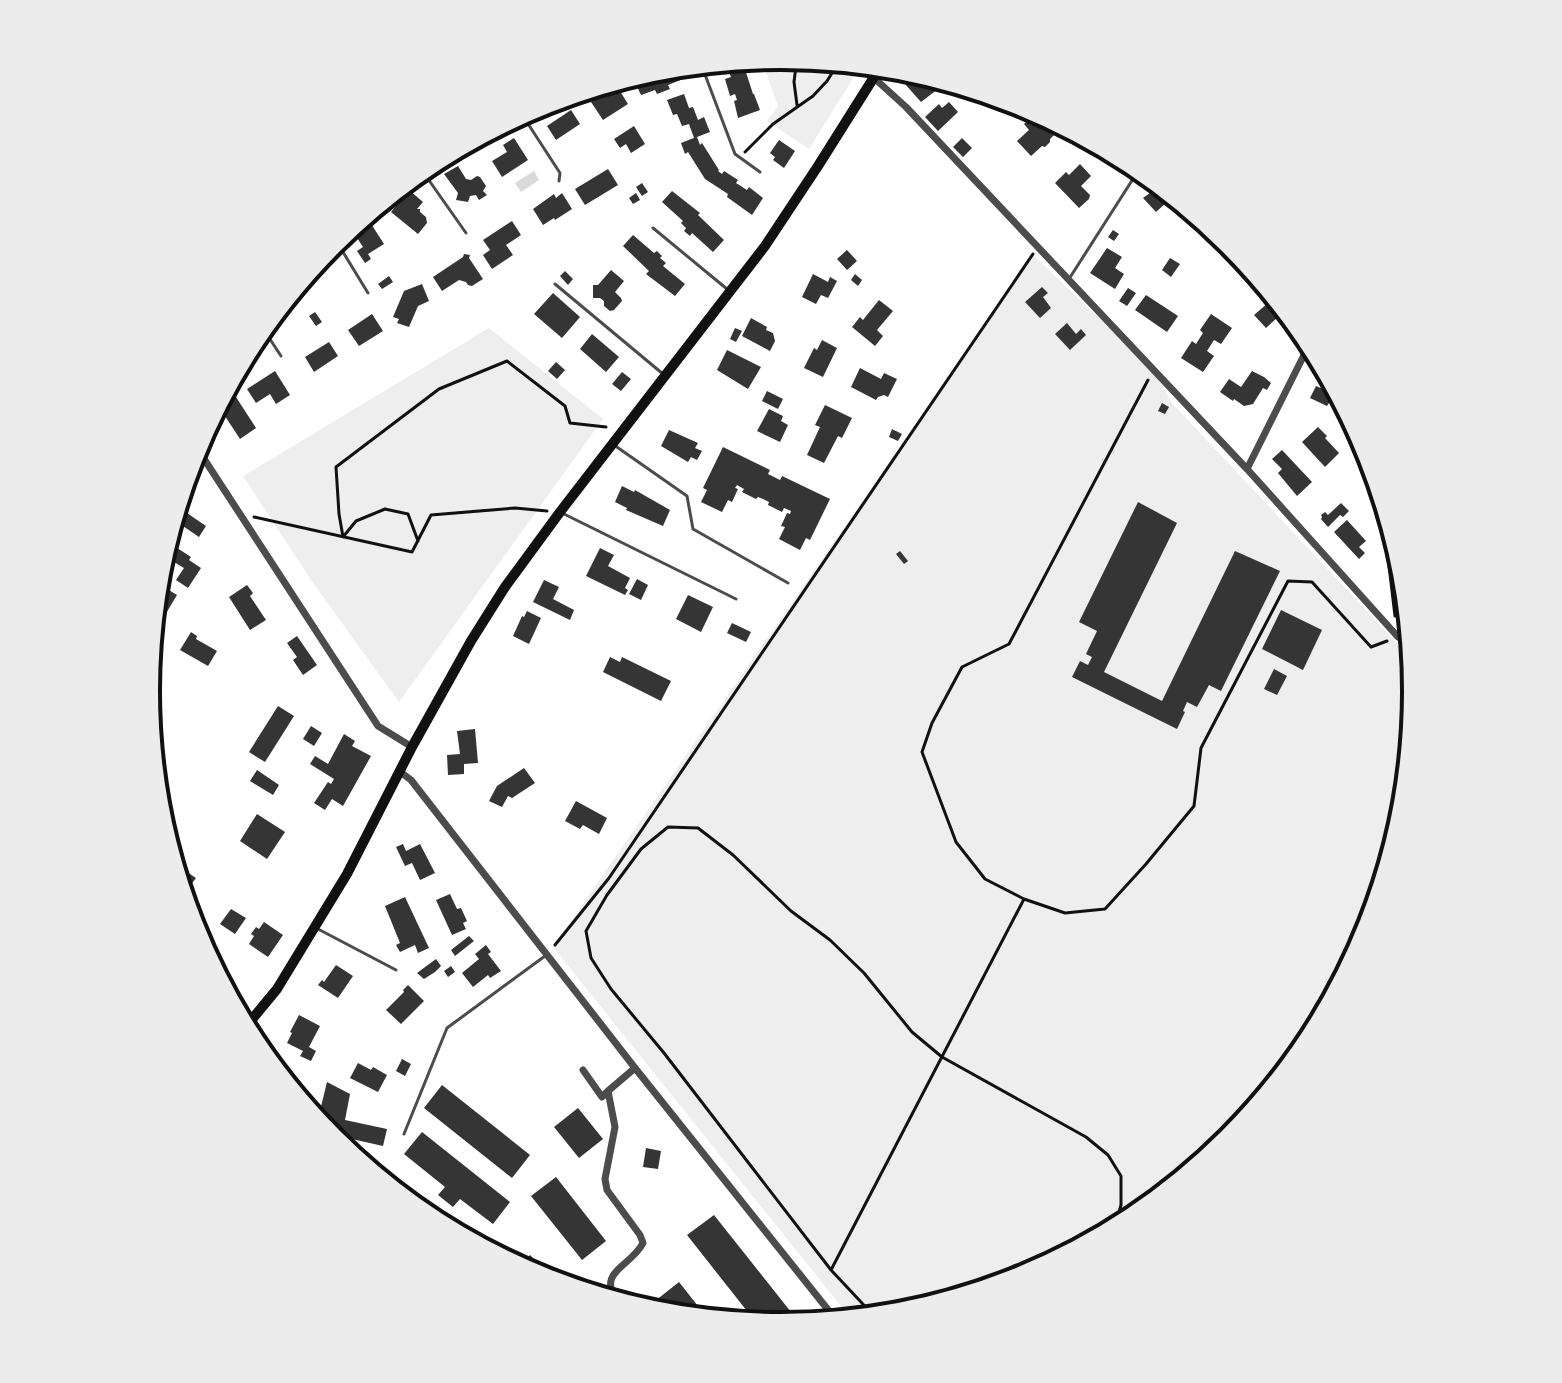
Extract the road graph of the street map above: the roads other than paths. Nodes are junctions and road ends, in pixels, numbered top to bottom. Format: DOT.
graph roads {
  1 [pos="705,75"];
  2 [pos="873,77"];
  3 [pos="528,124"];
  4 [pos="760,172"];
  5 [pos="429,180"];
  6 [pos="1133,180"];
  7 [pos="559,181"];
  8 [pos="653,228"];
  9 [pos="466,233"];
  10 [pos="343,251"];
  11 [pos="1068,280"];
  12 [pos="555,284"];
  13 [pos="730,292"];
  14 [pos="368,293"];
  15 [pos="269,338"];
  16 [pos="281,356"];
  17 [pos="1304,356"];
  18 [pos="665,376"];
  19 [pos="613,444"];
  20 [pos="205,460"];
  21 [pos="1247,469"];
  22 [pos="560,512"];
  23 [pos="788,583"];
  24 [pos="736,599"];
  25 [pos="1398,637"];
  26 [pos="412,747"];
  27 [pos="399,771"];
  28 [pos="315,928"];
  29 [pos="548,955"];
  30 [pos="396,970"];
  31 [pos="253,1018"];
  32 [pos="635,1068"];
  33 [pos="583,1070"];
  34 [pos="608,1091"];
  35 [pos="404,1134"];
  36 [pos="611,1289"];
  37 [pos="829,1311"];
  1 -- 4 [label="lane"];
  2 -- 11 [label="street"];
  2 -- 13 [label="main road"];
  3 -- 7 [label="lane"];
  5 -- 9 [label="lane"];
  6 -- 11 [label="lane"];
  8 -- 13 [label="lane"];
  10 -- 14 [label="lane"];
  11 -- 21 [label="street"];
  12 -- 18 [label="lane"];
  13 -- 18 [label="main road"];
  15 -- 16 [label="lane"];
  17 -- 21 [label="street"];
  18 -- 19 [label="main road"];
  19 -- 22 [label="main road"];
  19 -- 23 [label="lane"];
  20 -- 26 [label="street"];
  21 -- 25 [label="street"];
  22 -- 24 [label="lane"];
  22 -- 26 [label="main road"];
  26 -- 27 [label="main road"];
  27 -- 28 [label="main road"];
  27 -- 29 [label="street"];
  28 -- 30 [label="lane"];
  28 -- 31 [label="main road"];
  29 -- 32 [label="street"];
  29 -- 35 [label="lane"];
  32 -- 34 [label="street"];
  32 -- 37 [label="street"];
  33 -- 34 [label="street"];
  34 -- 36 [label="street"];
}
